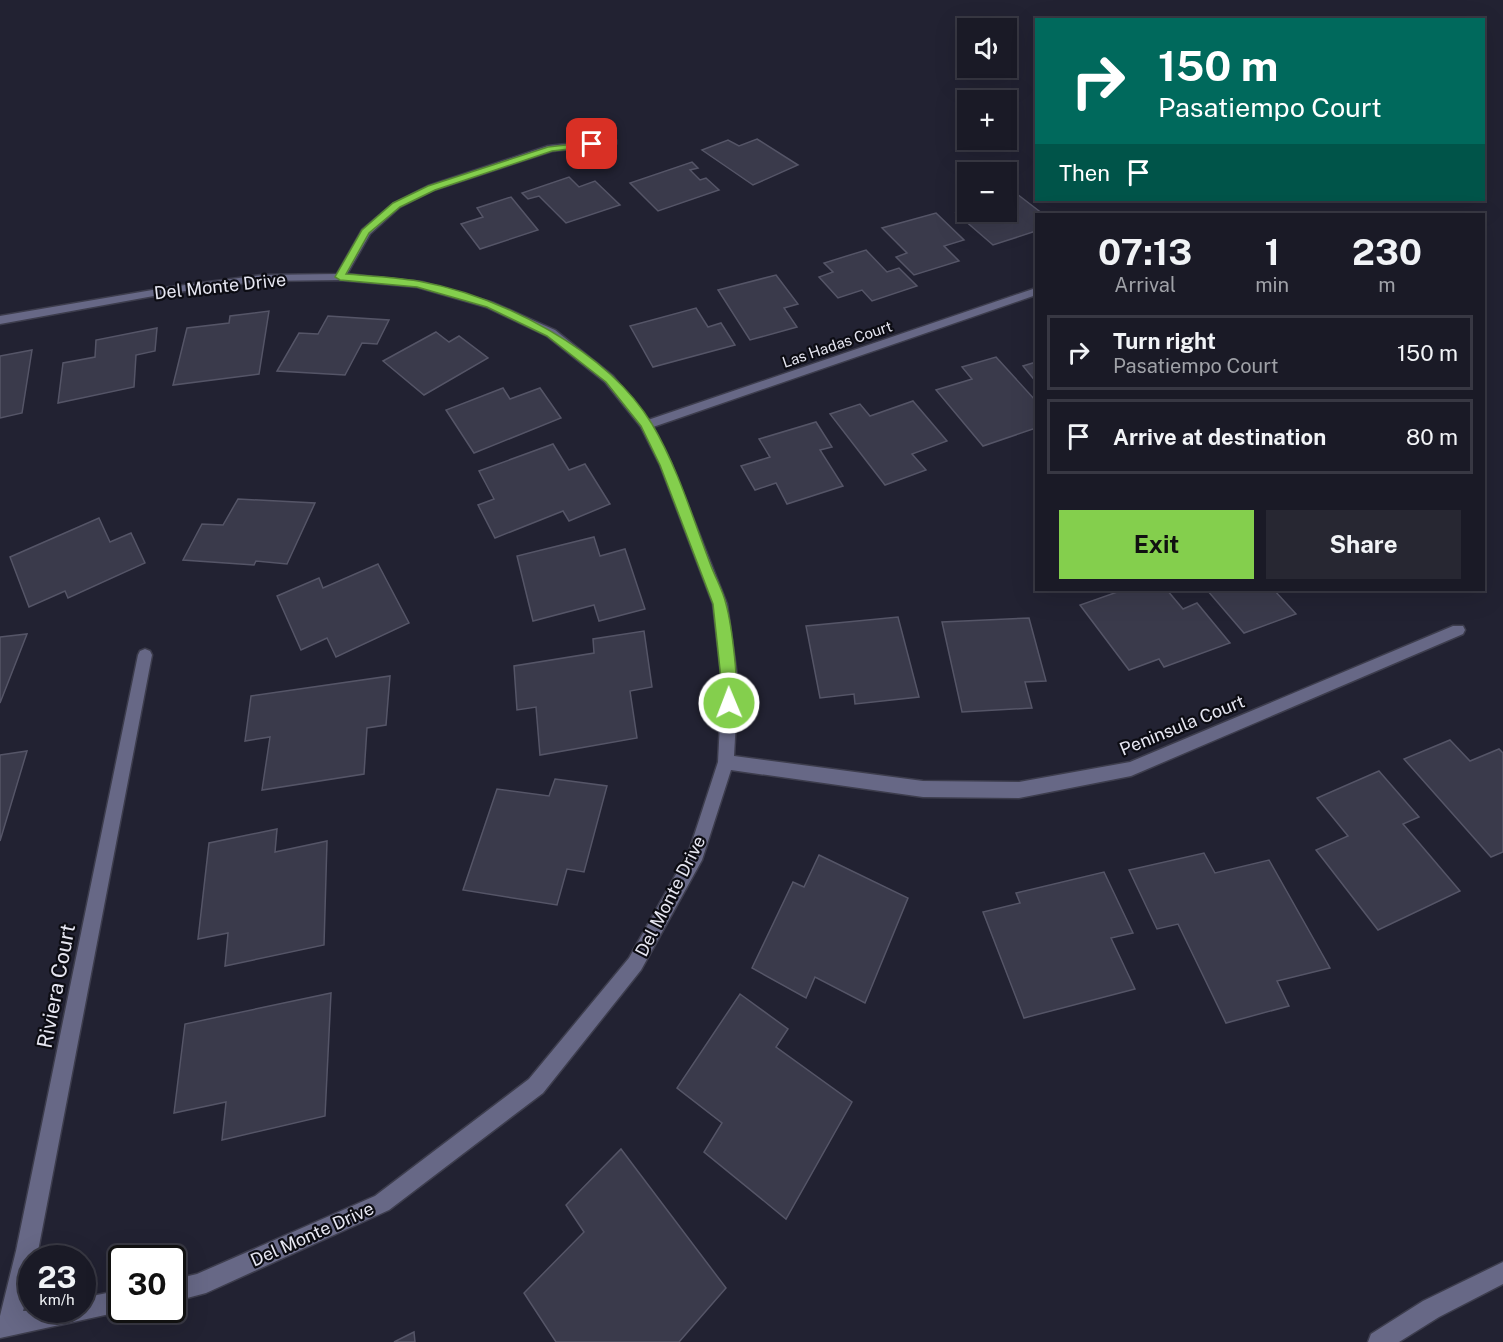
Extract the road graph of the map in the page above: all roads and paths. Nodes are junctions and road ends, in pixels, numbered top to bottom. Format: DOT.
graph roads {
  1 [pos="613,142"];
  2 [pos="340,277"];
  3 [pos="1035,291"];
  4 [pos="0,320"];
  5 [pos="646,425"];
  6 [pos="1458,630"];
  7 [pos="145,655"];
  8 [pos="726,762"];
  9 [pos="1503,1274"];
  10 [pos="186,1288"];
  11 [pos="5,1326"];
  12 [pos="1379,1342"];
  1 -- 2 [label="street"];
  2 -- 4 [label="street, Del Monte Drive"];
  2 -- 5 [label="street, Del Monte Drive"];
  3 -- 5 [label="street, Las Hadas Court"];
  5 -- 8 [label="street, Del Monte Drive"];
  6 -- 8 [label="street, Peninsula Court"];
  7 -- 11 [label="street, Riviera Court"];
  8 -- 10 [label="street, Del Monte Drive"];
  9 -- 12 [label="street"];
}
